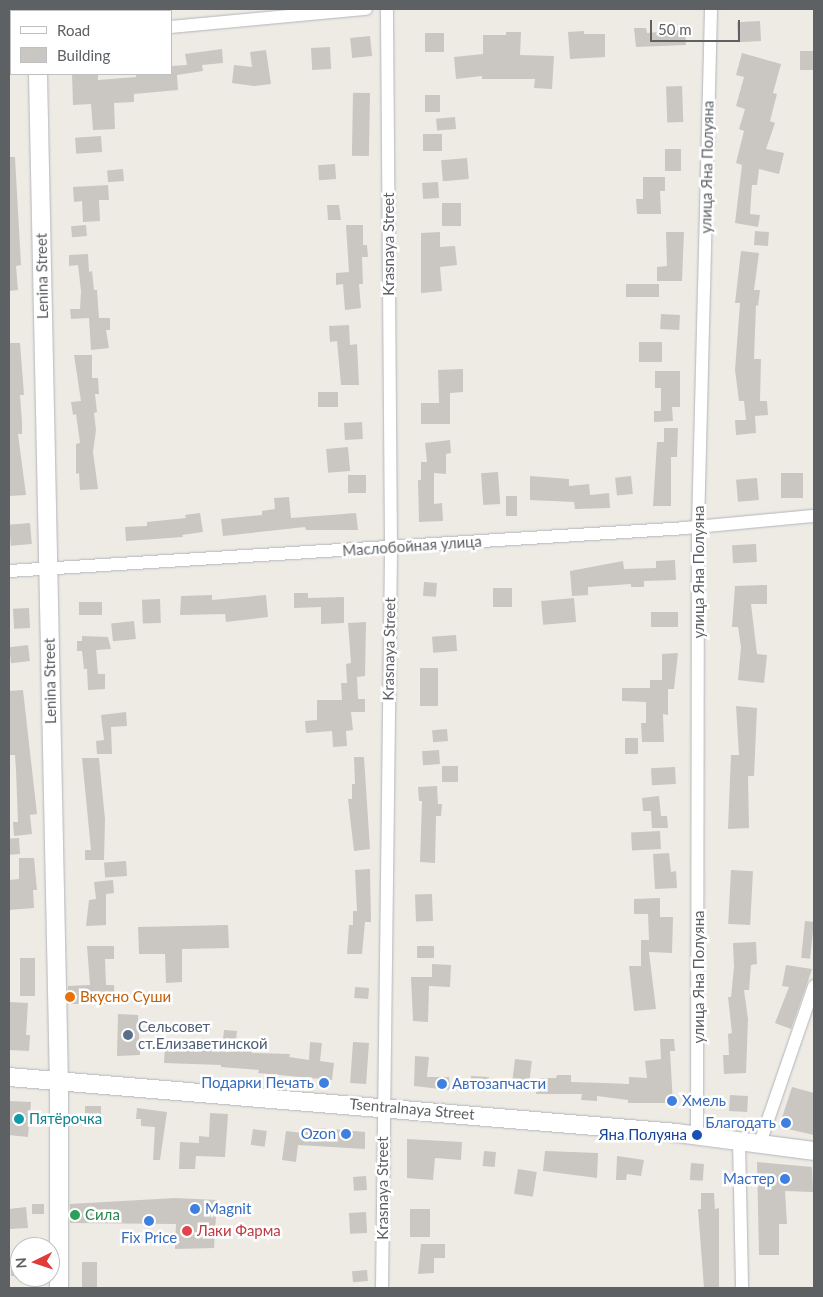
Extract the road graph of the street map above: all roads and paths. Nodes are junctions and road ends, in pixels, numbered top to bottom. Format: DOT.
graph roads {
  1 [pos="366,9"];
  2 [pos="387,9"];
  3 [pos="711,9"];
  4 [pos="172,26"];
  5 [pos="38,75"];
  6 [pos="814,516"];
  7 [pos="698,527"];
  8 [pos="391,548"];
  9 [pos="48,568"];
  10 [pos="9,571"];
  11 [pos="814,986"];
  12 [pos="9,1077"];
  13 [pos="59,1083"];
  14 [pos="384,1107"];
  15 [pos="697,1135"];
  16 [pos="740,1140"];
  17 [pos="760,1143"];
  18 [pos="814,1151"];
  19 [pos="59,1288"];
  20 [pos="382,1288"];
  21 [pos="742,1288"];
  1 -- 4 [label="street"];
  2 -- 8 [label="street, Krasnaya Street"];
  3 -- 7 [label="street, улица Яна Полуяна"];
  5 -- 9 [label="street, Lenina Street"];
  6 -- 7 [label="street, Маслобойная улица"];
  7 -- 8 [label="street, Маслобойная улица"];
  7 -- 15 [label="street, улица Яна Полуяна"];
  8 -- 9 [label="street, Маслобойная улица"];
  8 -- 14 [label="street, Krasnaya Street"];
  9 -- 10 [label="street, Маслобойная улица"];
  9 -- 13 [label="street, Lenina Street"];
  11 -- 17 [label="street"];
  12 -- 13 [label="street, Tsentralnaya Street"];
  13 -- 14 [label="street, Tsentralnaya Street"];
  13 -- 19 [label="street, Lenina Street"];
  14 -- 15 [label="street, Tsentralnaya Street"];
  14 -- 20 [label="street, Krasnaya Street"];
  15 -- 16 [label="street, Tsentralnaya Street"];
  16 -- 17 [label="street, Tsentralnaya Street"];
  16 -- 21 [label="street"];
  17 -- 18 [label="street, Tsentralnaya Street"];
}
